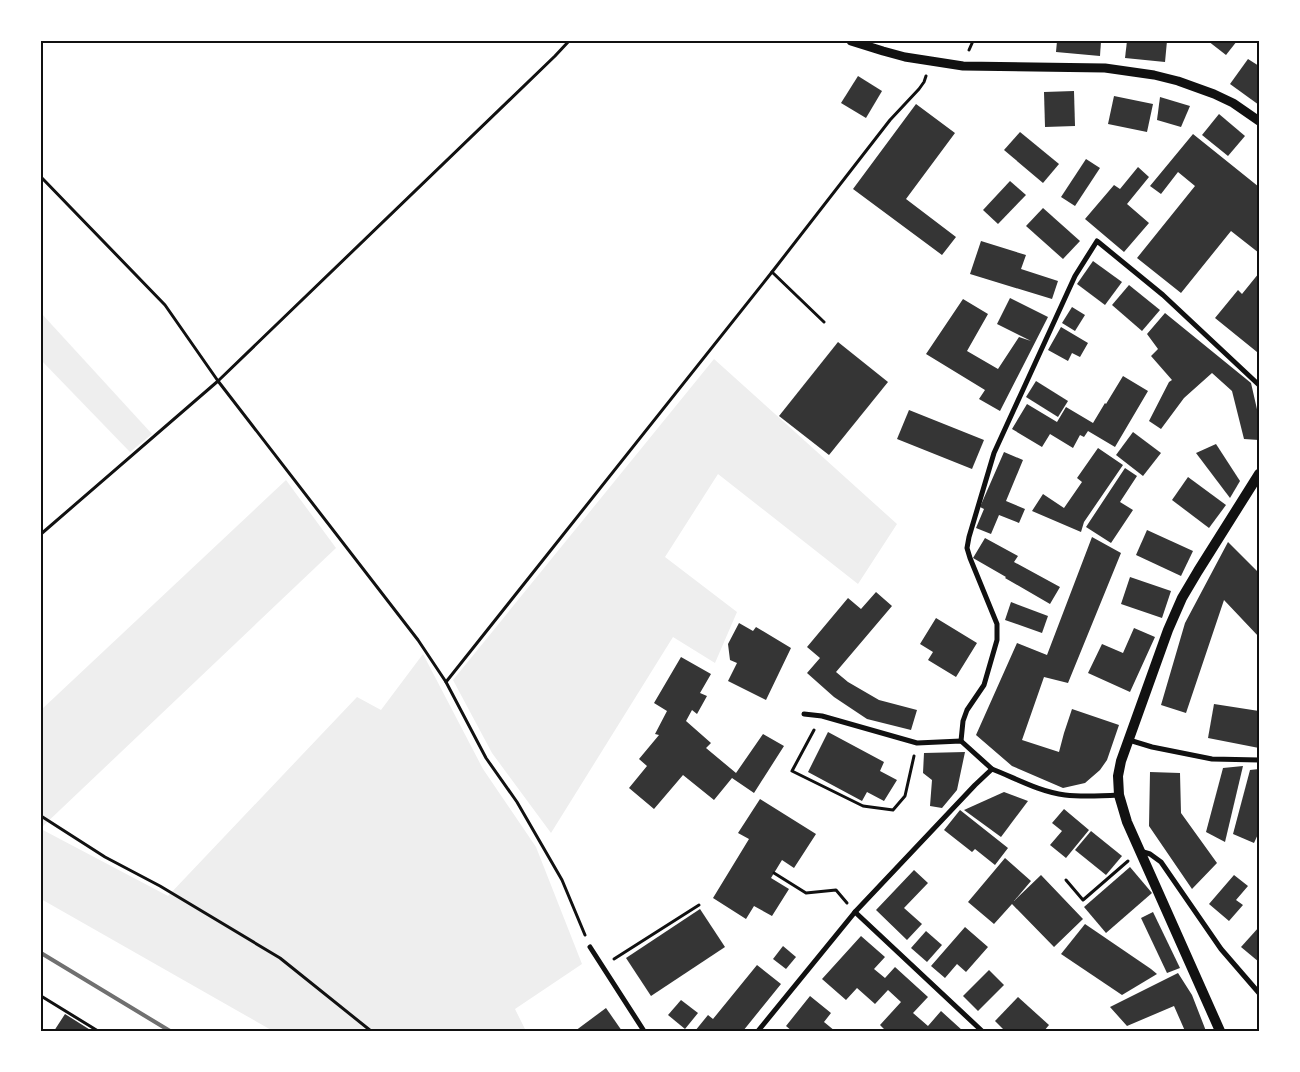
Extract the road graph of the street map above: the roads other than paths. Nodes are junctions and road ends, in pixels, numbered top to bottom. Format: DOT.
graph roads {
  1 [pos="851,41"];
  2 [pos="1259,121"];
  3 [pos="1259,385"];
  4 [pos="1259,474"];
  5 [pos="804,714"];
  6 [pos="1129,740"];
  7 [pos="961,741"];
  8 [pos="1259,760"];
  9 [pos="992,769"];
  10 [pos="1119,795"];
  11 [pos="1140,851"];
  12 [pos="855,912"];
  13 [pos="590,947"];
  14 [pos="1259,993"];
  15 [pos="644,1031"];
  16 [pos="758,1031"];
  17 [pos="982,1031"];
  18 [pos="1220,1031"];
  1 -- 2 [label="street"];
  3 -- 7 [label="street"];
  4 -- 6 [label="main road"];
  5 -- 7 [label="street"];
  6 -- 8 [label="street"];
  6 -- 10 [label="main road"];
  7 -- 9 [label="street"];
  9 -- 10 [label="street"];
  9 -- 12 [label="street"];
  10 -- 11 [label="main road"];
  11 -- 14 [label="street"];
  11 -- 18 [label="main road"];
  12 -- 16 [label="street"];
  12 -- 17 [label="street"];
  13 -- 15 [label="street"];
}
